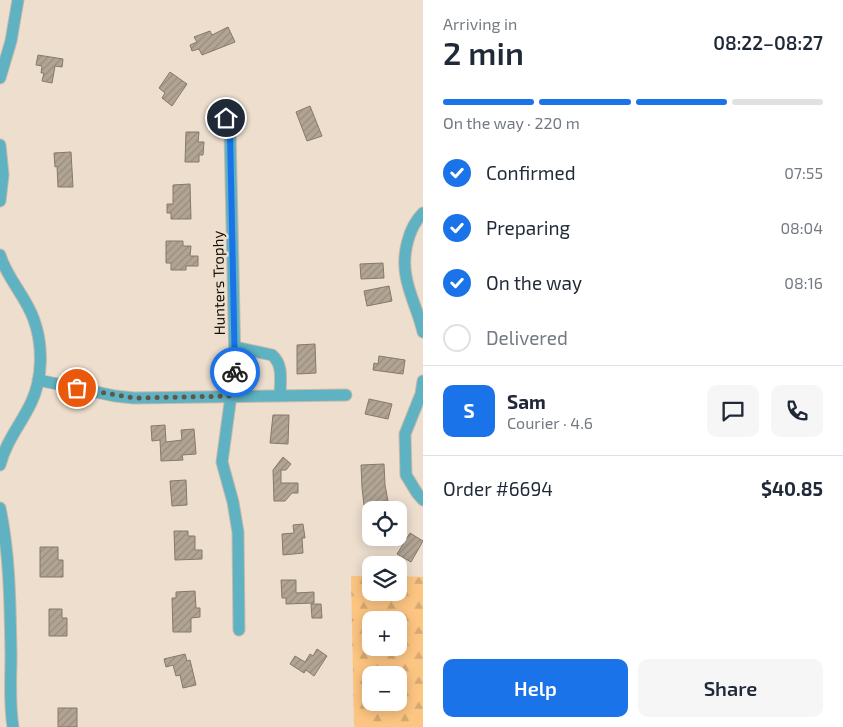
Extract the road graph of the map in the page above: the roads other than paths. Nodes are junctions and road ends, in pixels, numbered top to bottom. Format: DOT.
graph roads {
  1 [pos="18,0"];
  2 [pos="0,78"];
  3 [pos="223,116"];
  4 [pos="0,145"];
  5 [pos="0,201"];
  6 [pos="423,213"];
  7 [pos="0,255"];
  8 [pos="423,332"];
  9 [pos="235,347"];
  10 [pos="38,380"];
  11 [pos="423,380"];
  12 [pos="346,395"];
  13 [pos="231,396"];
  14 [pos="280,396"];
  15 [pos="0,464"];
  16 [pos="423,500"];
  17 [pos="0,508"];
  18 [pos="239,630"];
  19 [pos="14,727"];
  1 -- 2 [label="street"];
  3 -- 9 [label="street, Hunters Trophy"];
  4 -- 5 [label="street"];
  6 -- 8 [label="street"];
  7 -- 10 [label="street"];
  9 -- 13 [label="street, Hunters Trophy"];
  9 -- 14 [label="street"];
  10 -- 13 [label="street"];
  10 -- 15 [label="street"];
  11 -- 16 [label="street"];
  12 -- 14 [label="street"];
  13 -- 14 [label="street"];
  13 -- 18 [label="street, Hunters Trophy"];
  17 -- 19 [label="street"];
}
